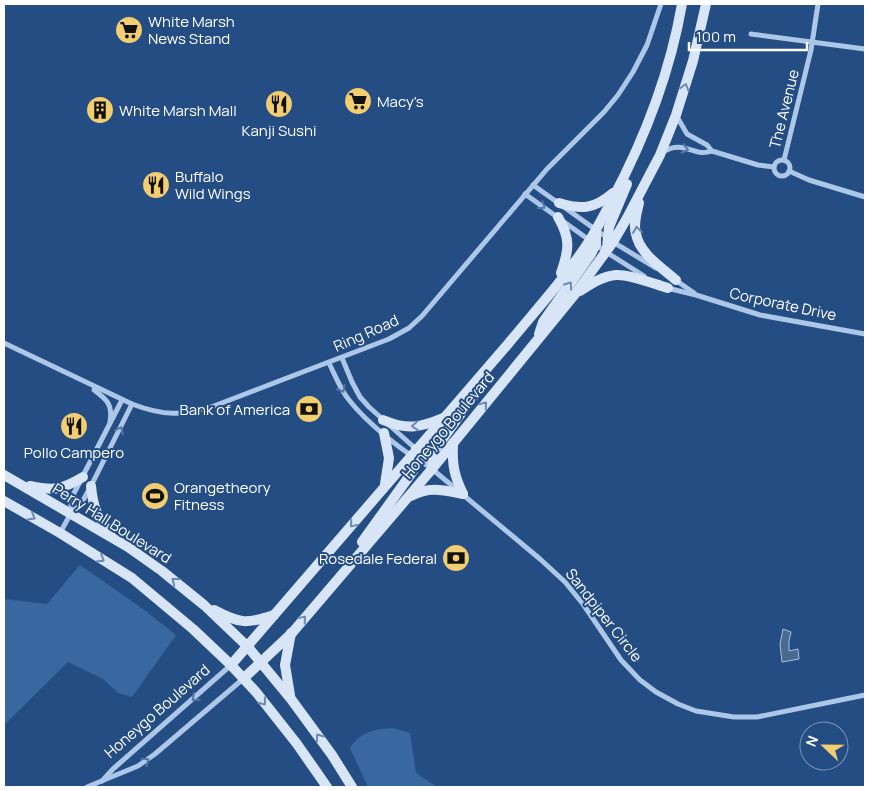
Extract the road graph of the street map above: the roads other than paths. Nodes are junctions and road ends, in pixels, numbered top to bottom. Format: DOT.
graph roads {
  1 [pos="661,4"];
  2 [pos="682,4"];
  3 [pos="706,4"];
  4 [pos="818,4"];
  5 [pos="751,34"];
  6 [pos="813,42"];
  7 [pos="865,49"];
  8 [pos="676,115"];
  9 [pos="644,133"];
  10 [pos="712,151"];
  11 [pos="660,155"];
  12 [pos="784,160"];
  13 [pos="774,167"];
  14 [pos="789,171"];
  15 [pos="533,185"];
  16 [pos="619,187"];
  17 [pos="641,192"];
  18 [pos="525,194"];
  19 [pos="865,197"];
  20 [pos="558,203"];
  21 [pos="558,218"];
  22 [pos="596,230"];
  23 [pos="610,240"];
  24 [pos="593,242"];
  25 [pos="606,252"];
  26 [pos="558,283"];
  27 [pos="672,284"];
  28 [pos="575,294"];
  29 [pos="696,295"];
  30 [pos="521,328"];
  31 [pos="865,334"];
  32 [pos="536,342"];
  33 [pos="4,343"];
  34 [pos="342,358"];
  35 [pos="329,363"];
  36 [pos="88,385"];
  37 [pos="122,400"];
  38 [pos="132,404"];
  39 [pos="446,417"];
  40 [pos="383,420"];
  41 [pos="110,427"];
  42 [pos="384,433"];
  43 [pos="454,444"];
  44 [pos="414,455"];
  45 [pos="432,469"];
  46 [pos="4,475"];
  47 [pos="83,477"];
  48 [pos="22,485"];
  49 [pos="92,486"];
  50 [pos="384,487"];
  51 [pos="463,494"];
  52 [pos="406,498"];
  53 [pos="4,501"];
  54 [pos="71,513"];
  55 [pos="60,533"];
  56 [pos="114,538"];
  57 [pos="352,561"];
  58 [pos="204,605"];
  59 [pos="275,615"];
  60 [pos="292,633"];
  61 [pos="248,647"];
  62 [pos="260,662"];
  63 [pos="231,665"];
  64 [pos="244,678"];
  65 [pos="865,695"];
  66 [pos="291,698"];
  67 [pos="102,781"];
  68 [pos="87,787"];
  69 [pos="104,787"];
  70 [pos="327,787"];
  71 [pos="352,787"];
  1 -- 15 [label="street, Ring Road"];
  2 -- 9 [label="main road"];
  8 -- 3 [label="main road, one-way"];
  4 -- 6 [label="street, The Avenue"];
  5 -- 6 [label="street"];
  6 -- 7 [label="street"];
  6 -- 12 [label="street, The Avenue"];
  8 -- 10 [label="street"];
  8 -- 11 [label="main road"];
  9 -- 16 [label="main road"];
  9 -- 23 [label="main road"];
  11 -- 10 [label="street, one-way"];
  10 -- 13 [label="street"];
  11 -- 17 [label="main road"];
  12 -- 13 [label="street"];
  12 -- 14 [label="street"];
  13 -- 14 [label="street"];
  14 -- 19 [label="street"];
  15 -- 18 [label="street, Ring Road"];
  15 -- 20 [label="street"];
  16 -- 20 [label="main road"];
  16 -- 22 [label="main road"];
  17 -- 23 [label="main road"];
  27 -- 17 [label="main road, one-way"];
  18 -- 21 [label="street, one-way"];
  18 -- 34 [label="street, Ring Road"];
  20 -- 22 [label="street"];
  21 -- 24 [label="street"];
  21 -- 26 [label="main road"];
  22 -- 23 [label="street, Corporate Drive"];
  22 -- 24 [label="main road"];
  23 -- 25 [label="main road"];
  23 -- 27 [label="street, Corporate Drive"];
  24 -- 25 [label="street"];
  24 -- 26 [label="main road, Honeygo Boulevard"];
  32 -- 24 [label="main road, one-way"];
  25 -- 27 [label="street, Corporate Drive"];
  25 -- 28 [label="main road, Honeygo Boulevard"];
  26 -- 30 [label="main road, Honeygo Boulevard"];
  27 -- 28 [label="main road"];
  27 -- 29 [label="street, Corporate Drive"];
  27 -- 29 [label="street, Corporate Drive"];
  28 -- 32 [label="main road, Honeygo Boulevard"];
  29 -- 31 [label="street, Corporate Drive"];
  30 -- 39 [label="main road, Honeygo Boulevard"];
  30 -- 45 [label="main road"];
  43 -- 32 [label="main road, Honeygo Boulevard, one-way"];
  33 -- 36 [label="street, Ring Road"];
  34 -- 35 [label="street, Ring Road"];
  34 -- 40 [label="street"];
  35 -- 38 [label="street, Ring Road"];
  35 -- 42 [label="street, one-way"];
  36 -- 37 [label="street, Ring Road"];
  36 -- 41 [label="street"];
  37 -- 38 [label="street, Ring Road"];
  37 -- 41 [label="street"];
  49 -- 38 [label="street, one-way"];
  39 -- 40 [label="main road, one-way"];
  39 -- 44 [label="main road, Honeygo Boulevard"];
  40 -- 44 [label="street"];
  41 -- 47 [label="street"];
  42 -- 44 [label="street"];
  42 -- 50 [label="main road"];
  43 -- 45 [label="main road, Honeygo Boulevard"];
  43 -- 51 [label="main road"];
  44 -- 45 [label="street, Sandpiper Circle"];
  44 -- 45 [label="street"];
  44 -- 50 [label="main road, Honeygo Boulevard"];
  44 -- 57 [label="main road"];
  45 -- 51 [label="street, Sandpiper Circle"];
  45 -- 52 [label="main road, Honeygo Boulevard"];
  46 -- 48 [label="main road, Perry Hall Boulevard"];
  47 -- 48 [label="main road"];
  47 -- 54 [label="street"];
  48 -- 54 [label="main road, Perry Hall Boulevard"];
  49 -- 54 [label="street"];
  49 -- 56 [label="main road"];
  50 -- 59 [label="main road, Honeygo Boulevard, one-way"];
  51 -- 52 [label="main road"];
  51 -- 65 [label="street, Sandpiper Circle"];
  52 -- 57 [label="main road, Honeygo Boulevard"];
  53 -- 55 [label="main road, one-way"];
  54 -- 55 [label="street"];
  54 -- 56 [label="main road, Perry Hall Boulevard"];
  55 -- 63 [label="main road, one-way"];
  58 -- 56 [label="main road, Perry Hall Boulevard, one-way"];
  60 -- 57 [label="main road, Honeygo Boulevard, one-way"];
  58 -- 59 [label="main road"];
  58 -- 61 [label="main road, Perry Hall Boulevard"];
  59 -- 61 [label="main road, Honeygo Boulevard"];
  60 -- 62 [label="main road, Honeygo Boulevard"];
  60 -- 66 [label="main road"];
  61 -- 62 [label="main road, Perry Hall Boulevard"];
  61 -- 63 [label="main road, Honeygo Boulevard"];
  62 -- 64 [label="main road, Honeygo Boulevard"];
  62 -- 66 [label="main road, Perry Hall Boulevard"];
  63 -- 64 [label="main road"];
  63 -- 67 [label="street, Honeygo Boulevard, one-way"];
  67 -- 64 [label="street, Honeygo Boulevard, one-way"];
  64 -- 70 [label="main road, one-way"];
  71 -- 66 [label="main road, Perry Hall Boulevard, one-way"];
  67 -- 68 [label="street, Honeygo Boulevard"];
  67 -- 69 [label="street"];
}
